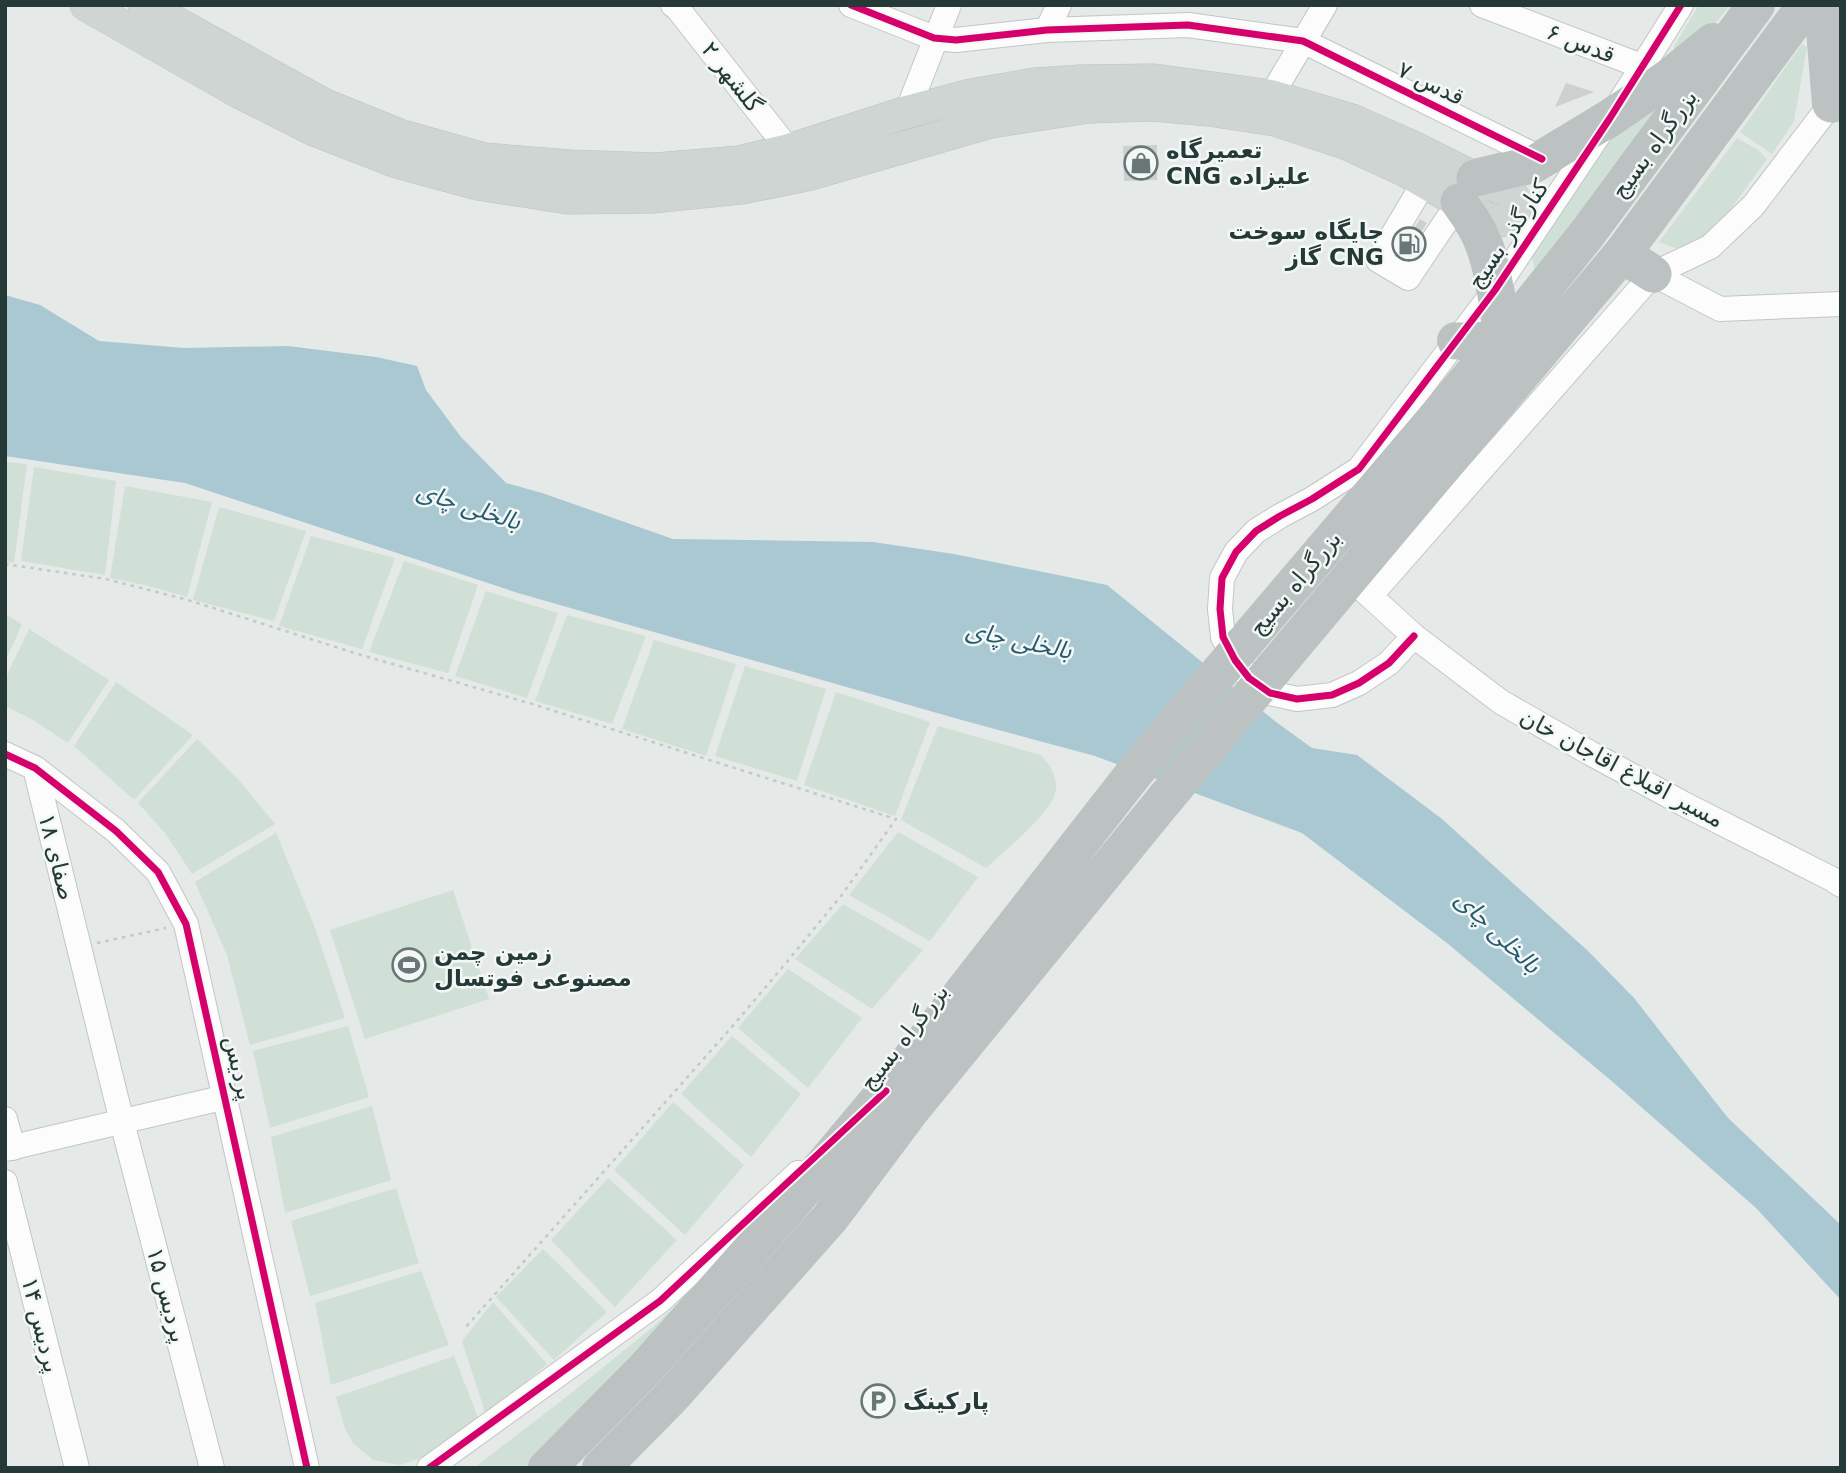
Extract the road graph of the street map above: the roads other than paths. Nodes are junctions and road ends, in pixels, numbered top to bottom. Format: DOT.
graph roads {
  1 [pos="86,5"];
  2 [pos="144,5"];
  3 [pos="851,5"];
  4 [pos="949,5"];
  5 [pos="1059,5"];
  6 [pos="1325,5"];
  7 [pos="1482,5"];
  8 [pos="1681,5"];
  9 [pos="1806,5"];
  10 [pos="1823,5"];
  11 [pos="677,7"];
  12 [pos="1754,8"];
  13 [pos="1192,15"];
  14 [pos="1047,30"];
  15 [pos="934,38"];
  16 [pos="1303,41"];
  17 [pos="1641,66"];
  18 [pos="1271,96"];
  19 [pos="1838,97"];
  20 [pos="906,112"];
  21 [pos="1610,118"];
  22 [pos="913,144"];
  23 [pos="789,150"];
  24 [pos="1542,159"];
  25 [pos="1425,181"];
  26 [pos="1467,190"];
  27 [pos="1622,254"];
  28 [pos="1653,274"];
  29 [pos="1495,290"];
  30 [pos="1841,304"];
  31 [pos="1502,340"];
  32 [pos="1456,341"];
  33 [pos="1360,587"];
  34 [pos="1414,636"];
  35 [pos="5,754"];
  36 [pos="35,768"];
  37 [pos="1841,885"];
  38 [pos="886,1091"];
  39 [pos="226,1097"];
  40 [pos="5,1119"];
  41 [pos="122,1122"];
  42 [pos="9,1149"];
  43 [pos="5,1182"];
  44 [pos="77,1468"];
  45 [pos="212,1468"];
  46 [pos="307,1468"];
  47 [pos="429,1468"];
  48 [pos="547,1468"];
  49 [pos="601,1468"];
  1 -- 22 [label="main road"];
  2 -- 23 [label="main road"];
  3 -- 15 [label="street"];
  4 -- 15 [label="street"];
  5 -- 14 [label="street"];
  6 -- 16 [label="street"];
  7 -- 17 [label="street, قدس ۶"];
  8 -- 17 [label="street, کنارگذر بسیج"];
  9 -- 27 [label="highway, بزرگراه بسیج"];
  10 -- 19 [label="highway"];
  11 -- 23 [label="street, گلشهر ۲"];
  12 -- 21 [label="highway"];
  12 -- 31 [label="highway, بزرگراه بسیج"];
  13 -- 14 [label="street, قدس ۷"];
  13 -- 16 [label="street, قدس ۷"];
  14 -- 15 [label="street, قدس ۷"];
  15 -- 20 [label="street"];
  16 -- 18 [label="street"];
  16 -- 24 [label="street, قدس ۷"];
  17 -- 21 [label="street, کنارگذر بسیج"];
  18 -- 20 [label="main road"];
  18 -- 26 [label="main road"];
  19 -- 28 [label="street"];
  20 -- 22 [label="main road"];
  20 -- 23 [label="main road"];
  21 -- 24 [label="highway"];
  21 -- 29 [label="street, کنارگذر بسیج"];
  22 -- 25 [label="main road"];
  24 -- 26 [label="highway"];
  25 -- 26 [label="main road"];
  25 -- 26 [label="street"];
  26 -- 29 [label="highway"];
  27 -- 28 [label="highway"];
  27 -- 33 [label="highway, بزرگراه بسیج"];
  28 -- 30 [label="street"];
  28 -- 33 [label="street"];
  29 -- 31 [label="highway"];
  29 -- 32 [label="street, کنارگذر بسیج"];
  31 -- 32 [label="highway"];
  31 -- 38 [label="highway, بزرگراه بسیج, bridge"];
  32 -- 34 [label="street, کنارگذر بسیج"];
  33 -- 34 [label="street, مسیر اقبلاغ اقاجان خان"];
  33 -- 49 [label="highway, بزرگراه بسیج, bridge"];
  34 -- 37 [label="street, مسیر اقبلاغ اقاجان خان"];
  35 -- 36 [label="street, پردیس"];
  36 -- 39 [label="street, پردیس"];
  36 -- 41 [label="street, صفای ۱۸"];
  38 -- 47 [label="street"];
  38 -- 48 [label="highway, بزرگراه بسیج"];
  39 -- 41 [label="street, پردیس"];
  39 -- 46 [label="street, پردیس"];
  40 -- 42 [label="street"];
  41 -- 42 [label="street, پردیس"];
  41 -- 45 [label="street, پردیس ۱۵"];
  43 -- 44 [label="street, پردیس ۱۴"];
}
